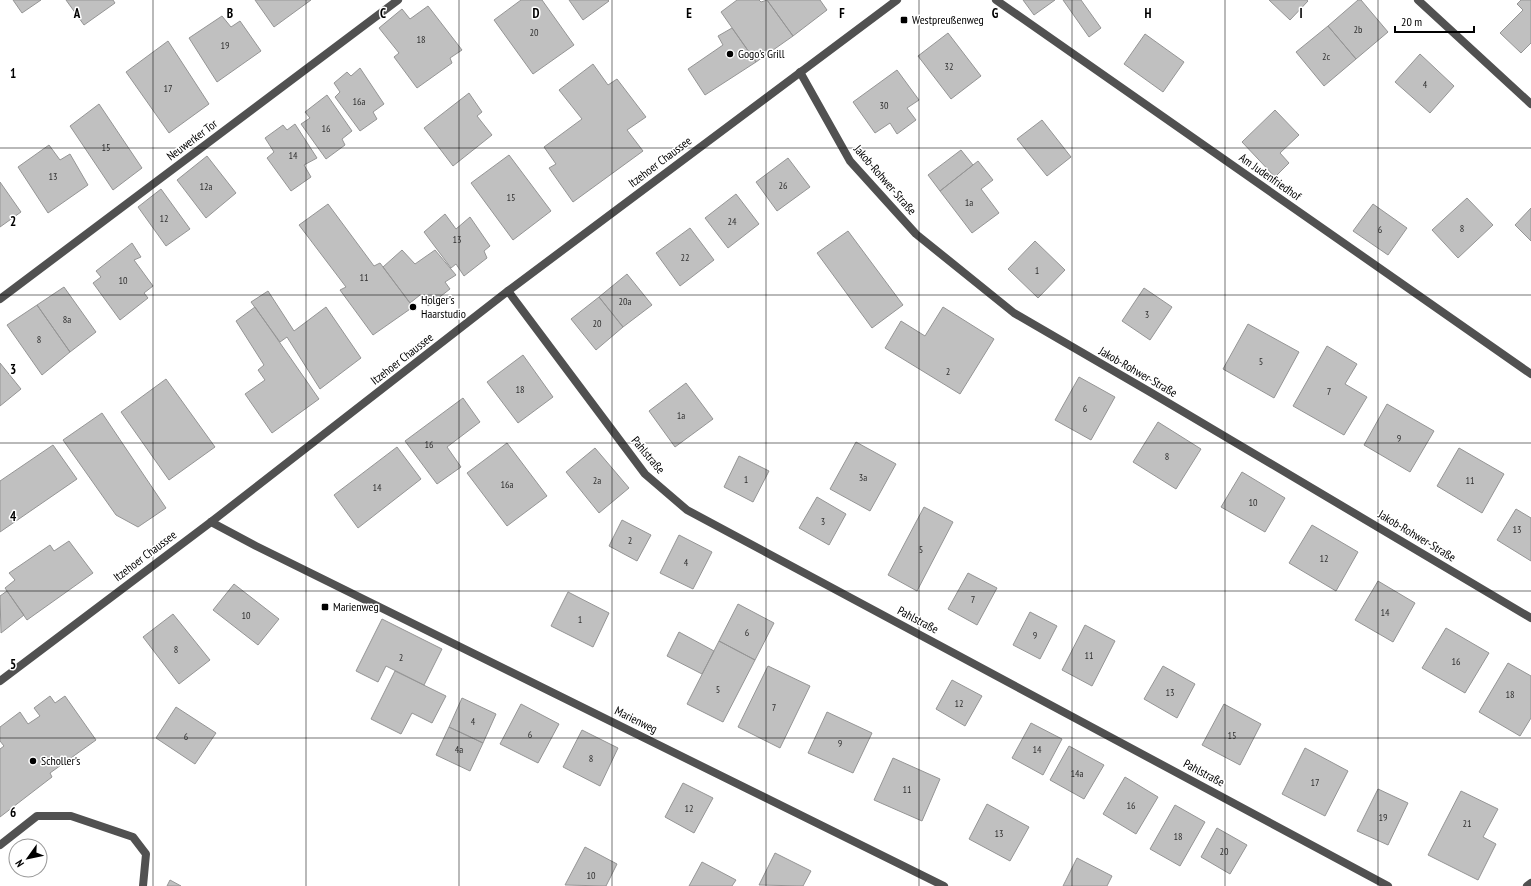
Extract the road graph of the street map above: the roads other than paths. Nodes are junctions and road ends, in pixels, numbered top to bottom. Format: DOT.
graph roads {
  1 [pos="398,0"];
  2 [pos="897,0"];
  3 [pos="996,0"];
  4 [pos="1418,0"];
  5 [pos="800,72"];
  6 [pos="1531,104"];
  7 [pos="508,291"];
  8 [pos="0,299"];
  9 [pos="1531,374"];
  10 [pos="211,522"];
  11 [pos="1531,618"];
  12 [pos="0,681"];
  13 [pos="0,845"];
  14 [pos="1531,883"];
  15 [pos="143,886"];
  16 [pos="944,886"];
  17 [pos="1388,886"];
  18 [pos="1527,886"];
  1 -- 8 [label="street, Neuwerker Tor"];
  2 -- 5 [label="street, Itzehoer Chaussee"];
  3 -- 9 [label="street, Am Judenfriedhof"];
  4 -- 6 [label="street"];
  5 -- 7 [label="street, Itzehoer Chaussee"];
  5 -- 11 [label="street, Jakob-Rohwer-Straße"];
  7 -- 10 [label="street, Itzehoer Chaussee"];
  7 -- 17 [label="street, Pahlstraße"];
  10 -- 12 [label="street, Itzehoer Chaussee"];
  10 -- 16 [label="street, Marienweg"];
  13 -- 15 [label="street"];
  14 -- 18 [label="street"];
}
